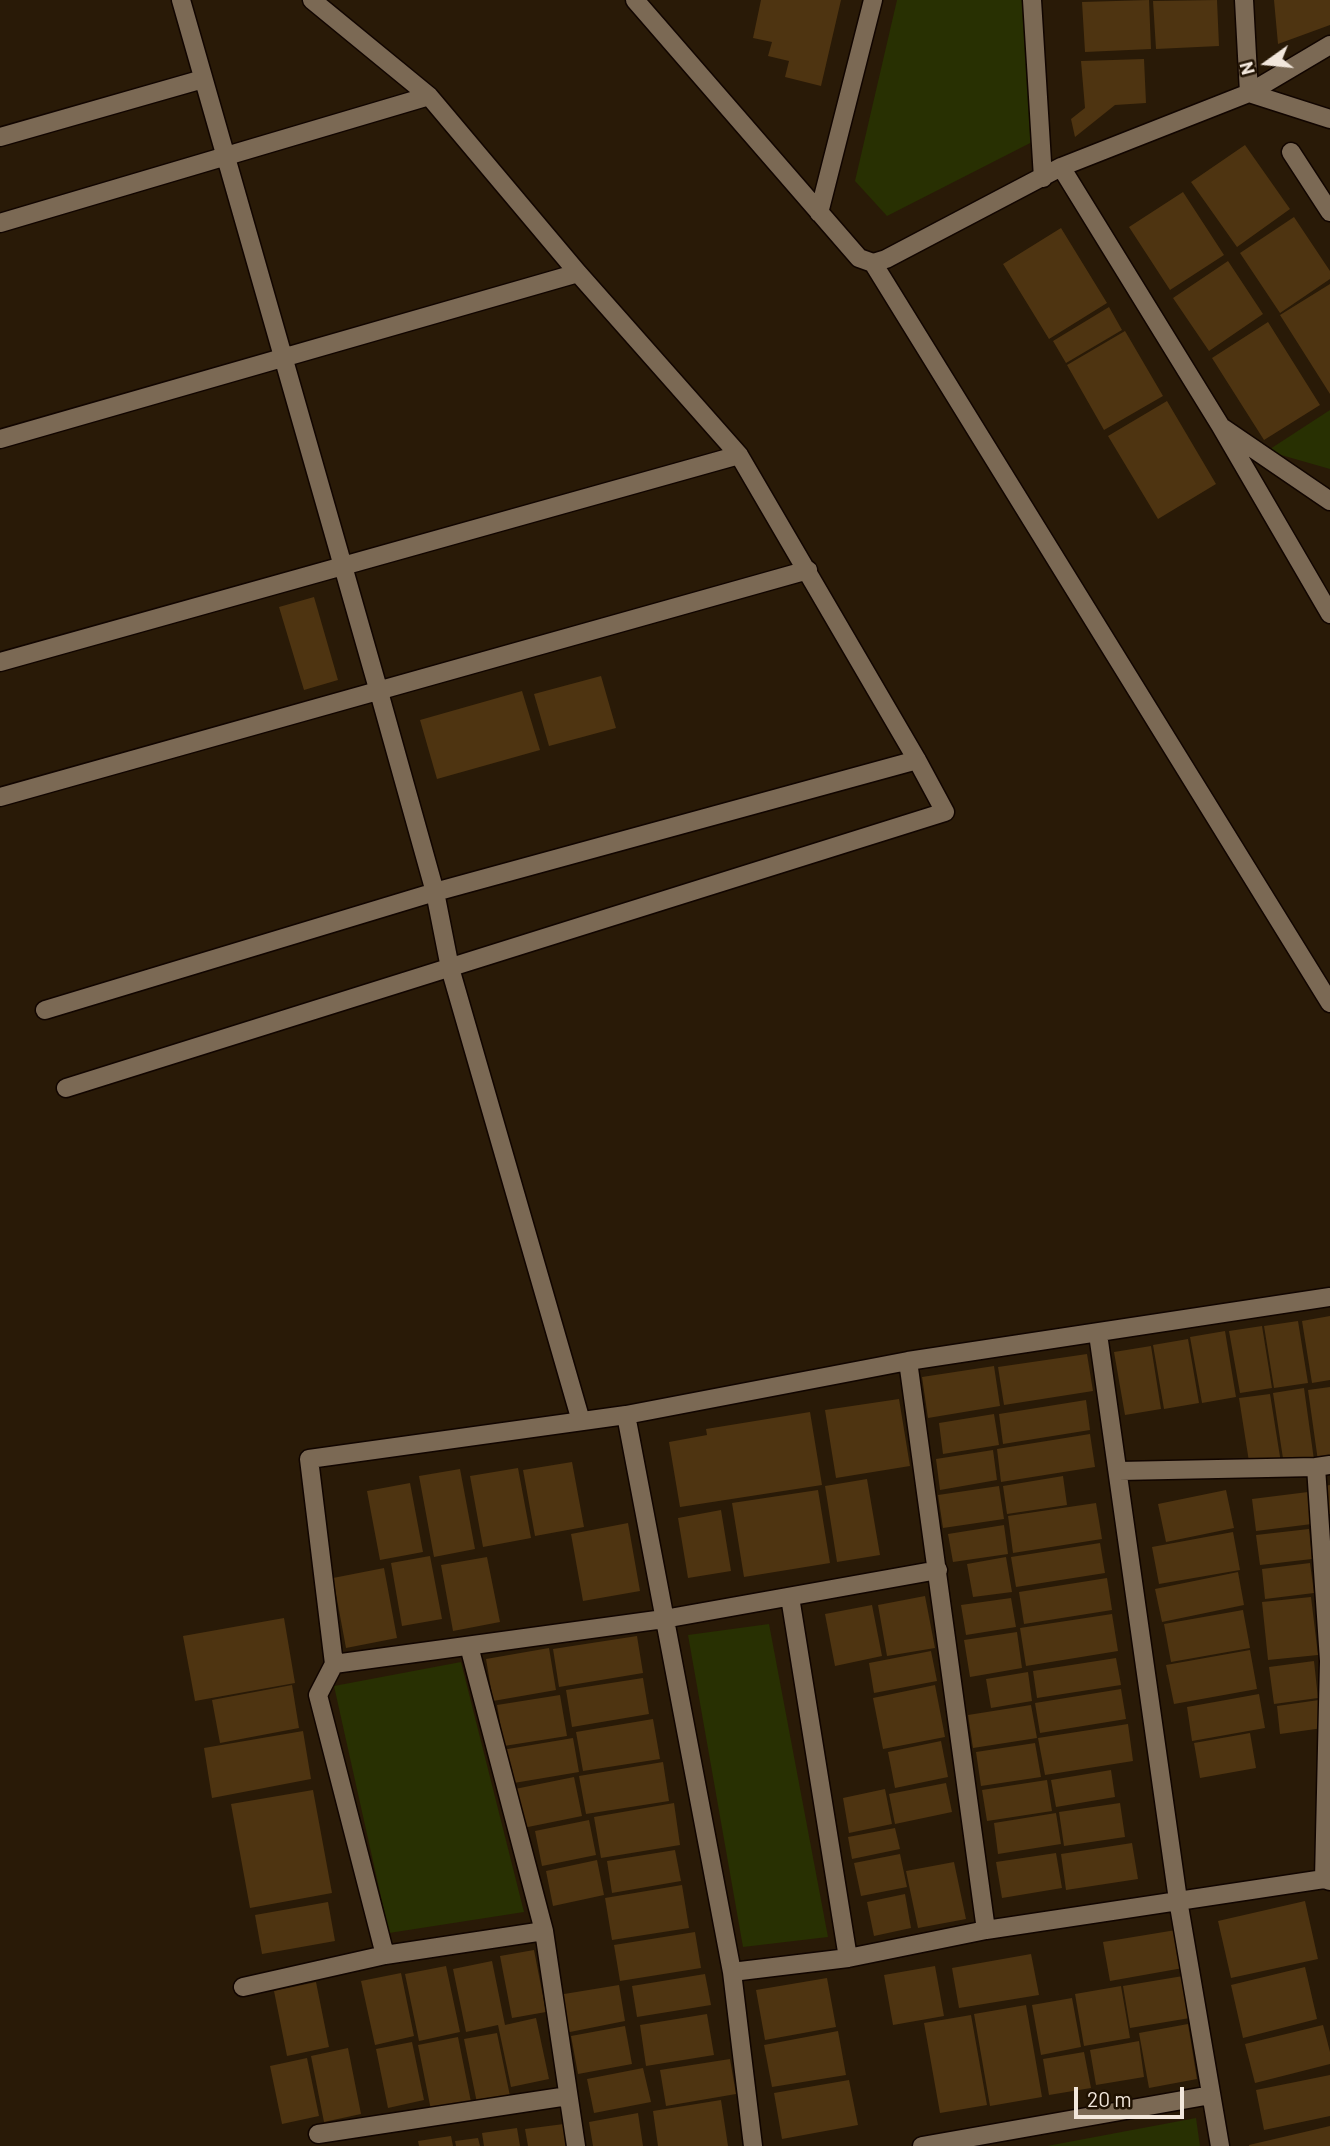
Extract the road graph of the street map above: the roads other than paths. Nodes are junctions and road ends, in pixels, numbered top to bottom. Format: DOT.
graph roads {
  1 [pos="181,0"];
  2 [pos="312,0"];
  3 [pos="635,0"];
  4 [pos="873,0"];
  5 [pos="1032,0"];
  6 [pos="1244,0"];
  7 [pos="1330,45"];
  8 [pos="203,79"];
  9 [pos="1249,93"];
  10 [pos="429,96"];
  11 [pos="1330,119"];
  12 [pos="0,137"];
  13 [pos="1291,152"];
  14 [pos="225,158"];
  15 [pos="1061,167"];
  16 [pos="1043,178"];
  17 [pos="1330,212"];
  18 [pos="819,213"];
  19 [pos="0,223"];
  20 [pos="873,263"];
  21 [pos="578,273"];
  22 [pos="285,359"];
  23 [pos="1220,425"];
  24 [pos="0,439"];
  25 [pos="739,455"];
  26 [pos="1330,501"];
  27 [pos="344,566"];
  28 [pos="808,570"];
  29 [pos="1330,614"];
  30 [pos="0,662"];
  31 [pos="379,692"];
  32 [pos="917,760"];
  33 [pos="0,797"];
  34 [pos="435,892"];
  35 [pos="450,968"];
  36 [pos="1330,1003"];
  37 [pos="45,1010"];
  38 [pos="66,1088"];
  39 [pos="1330,1297"];
  40 [pos="1098,1334"];
  41 [pos="908,1362"];
  42 [pos="626,1415"];
  43 [pos="581,1421"];
  44 [pos="1323,1466"];
  45 [pos="1119,1471"];
  46 [pos="937,1570"];
  47 [pos="790,1597"];
  48 [pos="664,1619"];
  49 [pos="469,1646"];
  50 [pos="1329,1661"];
  51 [pos="334,1664"];
  52 [pos="1327,1880"];
  53 [pos="1178,1900"];
  54 [pos="986,1930"];
  55 [pos="544,1931"];
  56 [pos="385,1955"];
  57 [pos="848,1958"];
  58 [pos="732,1972"];
  59 [pos="243,1986"];
  60 [pos="1211,2095"];
  61 [pos="568,2096"];
  62 [pos="318,2134"];
  63 [pos="987,2140"];
  64 [pos="576,2146"];
  65 [pos="753,2146"];
  66 [pos="922,2146"];
  67 [pos="1220,2146"];
  1 -- 8 [label="street"];
  2 -- 10 [label="street"];
  3 -- 18 [label="street"];
  4 -- 18 [label="street"];
  5 -- 16 [label="street"];
  6 -- 9 [label="street"];
  7 -- 9 [label="street"];
  8 -- 12 [label="street"];
  8 -- 14 [label="street"];
  9 -- 11 [label="street"];
  9 -- 15 [label="street"];
  10 -- 14 [label="street"];
  10 -- 21 [label="street"];
  13 -- 17 [label="street"];
  14 -- 19 [label="street"];
  14 -- 22 [label="street"];
  15 -- 16 [label="street"];
  15 -- 23 [label="street"];
  16 -- 20 [label="street"];
  18 -- 20 [label="street"];
  20 -- 36 [label="street"];
  21 -- 22 [label="street"];
  21 -- 25 [label="street"];
  22 -- 24 [label="street"];
  22 -- 27 [label="street"];
  23 -- 26 [label="street"];
  23 -- 29 [label="street"];
  25 -- 27 [label="street"];
  25 -- 28 [label="street"];
  27 -- 30 [label="street"];
  27 -- 31 [label="street"];
  28 -- 31 [label="street"];
  28 -- 32 [label="street"];
  31 -- 33 [label="street"];
  31 -- 34 [label="street"];
  32 -- 34 [label="street"];
  32 -- 35 [label="street"];
  34 -- 35 [label="street"];
  34 -- 37 [label="street"];
  35 -- 38 [label="street"];
  35 -- 43 [label="street"];
  39 -- 40 [label="street"];
  40 -- 41 [label="street"];
  40 -- 45 [label="street"];
  41 -- 42 [label="street"];
  41 -- 46 [label="street"];
  42 -- 43 [label="street"];
  42 -- 48 [label="street"];
  43 -- 51 [label="street"];
  44 -- 45 [label="street"];
  44 -- 50 [label="street"];
  45 -- 53 [label="street"];
  46 -- 47 [label="street"];
  46 -- 54 [label="street"];
  47 -- 48 [label="street"];
  47 -- 57 [label="street"];
  48 -- 49 [label="street"];
  48 -- 58 [label="street"];
  49 -- 51 [label="street"];
  49 -- 55 [label="street"];
  50 -- 52 [label="street"];
  51 -- 56 [label="street"];
  52 -- 53 [label="street"];
  53 -- 54 [label="street"];
  53 -- 60 [label="street"];
  54 -- 57 [label="street"];
  55 -- 56 [label="street"];
  55 -- 61 [label="street"];
  56 -- 59 [label="street"];
  57 -- 58 [label="street"];
  58 -- 65 [label="street"];
  60 -- 63 [label="street"];
  60 -- 67 [label="street"];
  61 -- 62 [label="street"];
  61 -- 64 [label="street"];
  63 -- 66 [label="street"];
}
